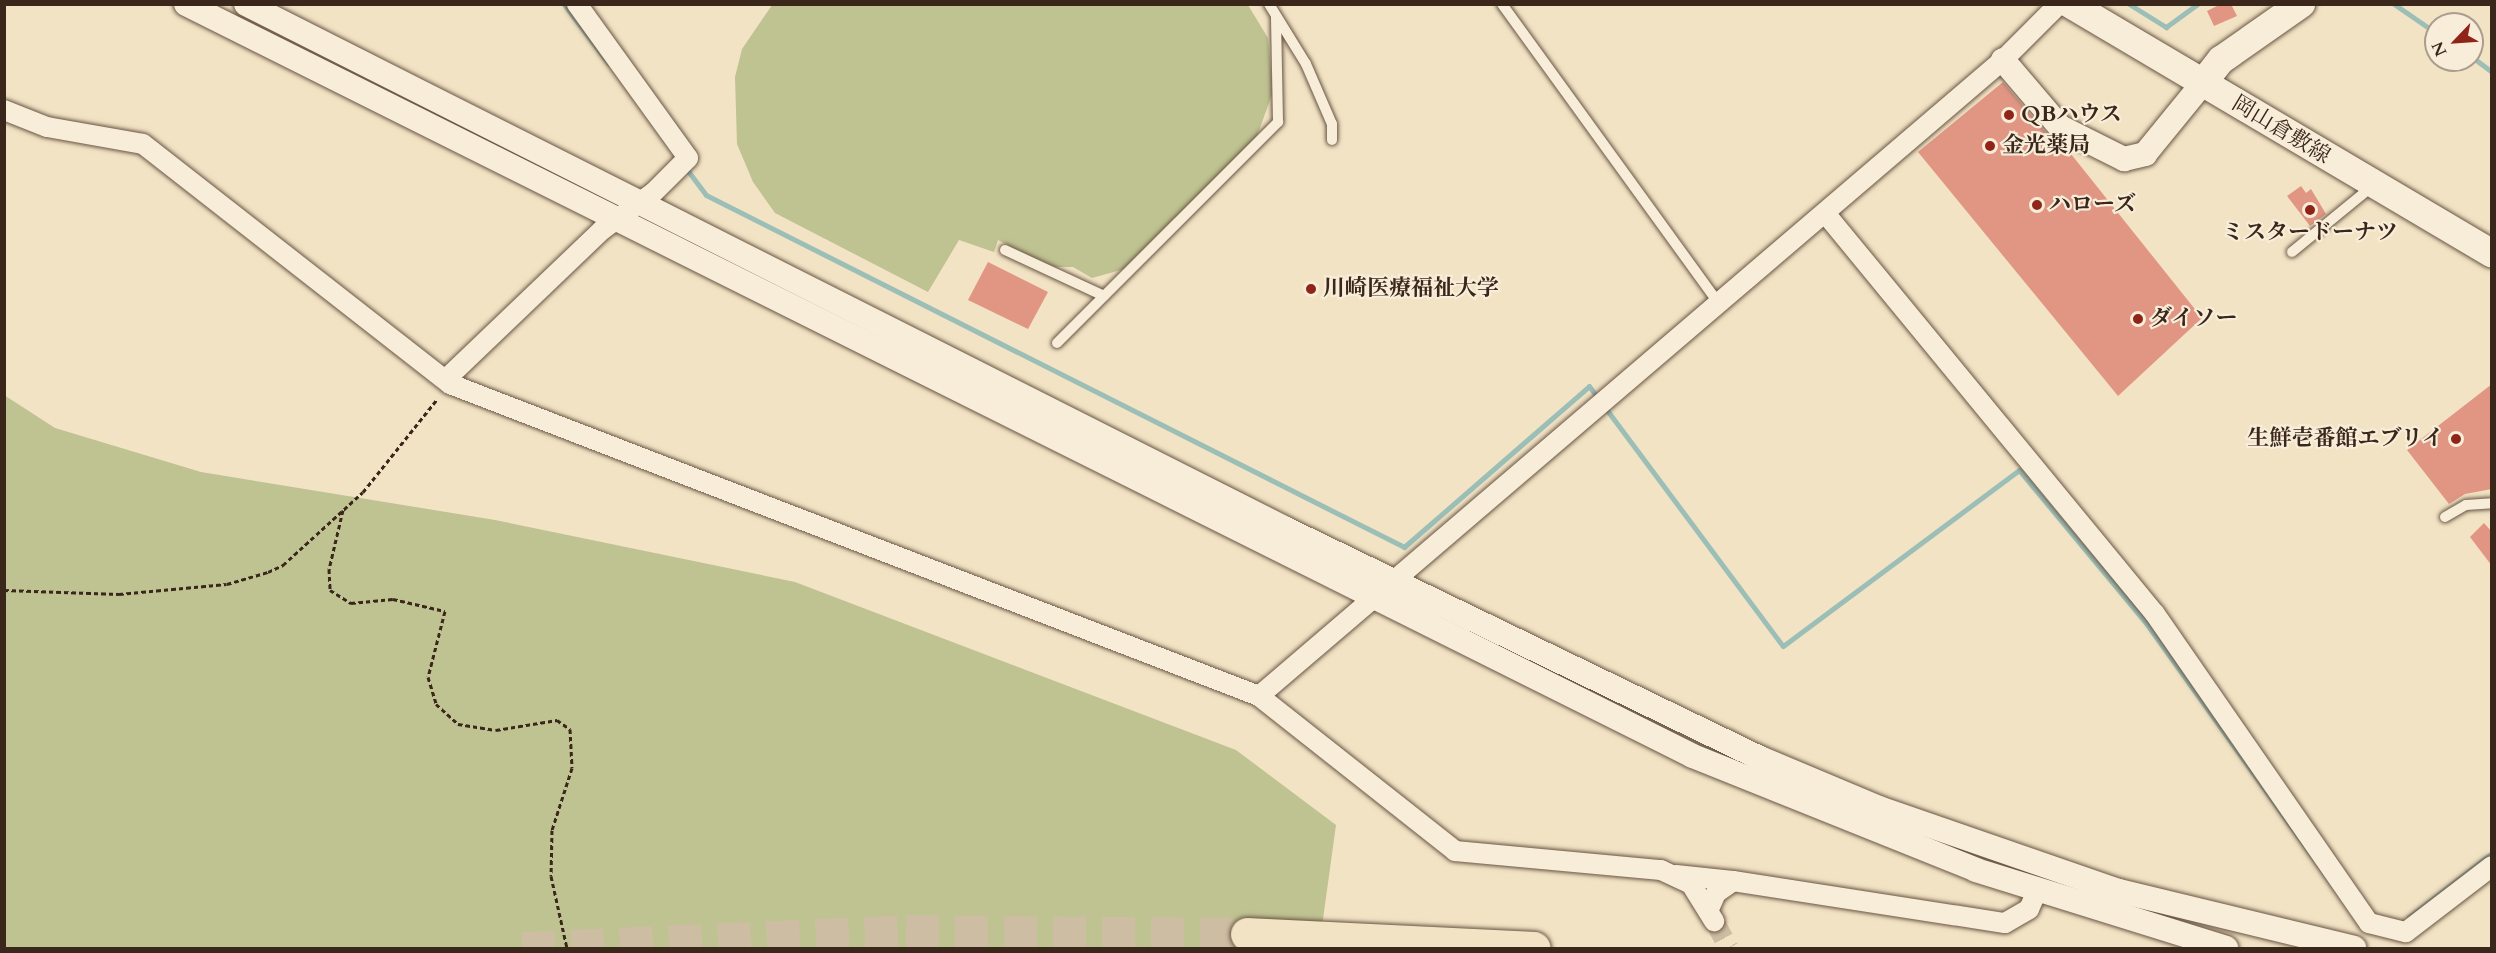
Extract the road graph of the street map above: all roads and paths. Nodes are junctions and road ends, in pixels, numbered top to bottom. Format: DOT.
graph roads {
  1 [pos="186,4"];
  2 [pos="246,4"];
  3 [pos="577,4"];
  4 [pos="1269,4"];
  5 [pos="1502,4"];
  6 [pos="2059,4"];
  7 [pos="2070,4"];
  8 [pos="2301,4"];
  9 [pos="1276,17"];
  10 [pos="2003,60"];
  11 [pos="2202,84"];
  12 [pos="4,110"];
  13 [pos="1332,140"];
  14 [pos="2374,185"];
  15 [pos="640,203"];
  16 [pos="1825,213"];
  17 [pos="616,220"];
  18 [pos="1005,250"];
  19 [pos="2292,252"];
  20 [pos="2492,254"];
  21 [pos="1104,296"];
  22 [pos="1719,304"];
  23 [pos="1057,343"];
  24 [pos="448,381"];
  25 [pos="2492,503"];
  26 [pos="343,510"];
  27 [pos="2445,517"];
  28 [pos="1395,580"];
  29 [pos="4,590"];
  30 [pos="1374,597"];
  31 [pos="1259,696"];
  32 [pos="2492,866"];
  33 [pos="1674,874"];
  34 [pos="1733,881"];
  35 [pos="2037,891"];
  36 [pos="1247,934"];
  37 [pos="567,948"];
  38 [pos="1534,948"];
  39 [pos="2226,948"];
  40 [pos="2354,948"];
  1 -- 17 [label="street"];
  2 -- 15 [label="street"];
  3 -- 15 [label="street"];
  4 -- 9 [label="lane"];
  5 -- 22 [label="lane"];
  6 -- 10 [label="street"];
  7 -- 11 [label="main road, 岡山倉敷線"];
  8 -- 11 [label="main road"];
  9 -- 13 [label="lane"];
  9 -- 21 [label="lane"];
  10 -- 11 [label="street"];
  10 -- 16 [label="street"];
  11 -- 14 [label="main road, 岡山倉敷線"];
  12 -- 24 [label="street"];
  14 -- 19 [label="lane"];
  14 -- 20 [label="main road, 岡山倉敷線"];
  15 -- 17 [label="street"];
  15 -- 28 [label="street"];
  16 -- 22 [label="street"];
  16 -- 32 [label="street"];
  17 -- 24 [label="street"];
  17 -- 30 [label="street"];
  18 -- 21 [label="lane"];
  21 -- 23 [label="lane"];
  22 -- 28 [label="street"];
  24 -- 26 [label="path"];
  24 -- 31 [label="street"];
  25 -- 27 [label="lane"];
  26 -- 29 [label="path"];
  26 -- 37 [label="path"];
  28 -- 30 [label="street"];
  28 -- 40 [label="street"];
  30 -- 31 [label="street"];
  30 -- 35 [label="street"];
  31 -- 33 [label="street"];
  33 -- 34 [label="street"];
  33 -- 34 [label="street"];
  34 -- 35 [label="street"];
  35 -- 39 [label="street"];
  36 -- 38 [label="highway"];
}
